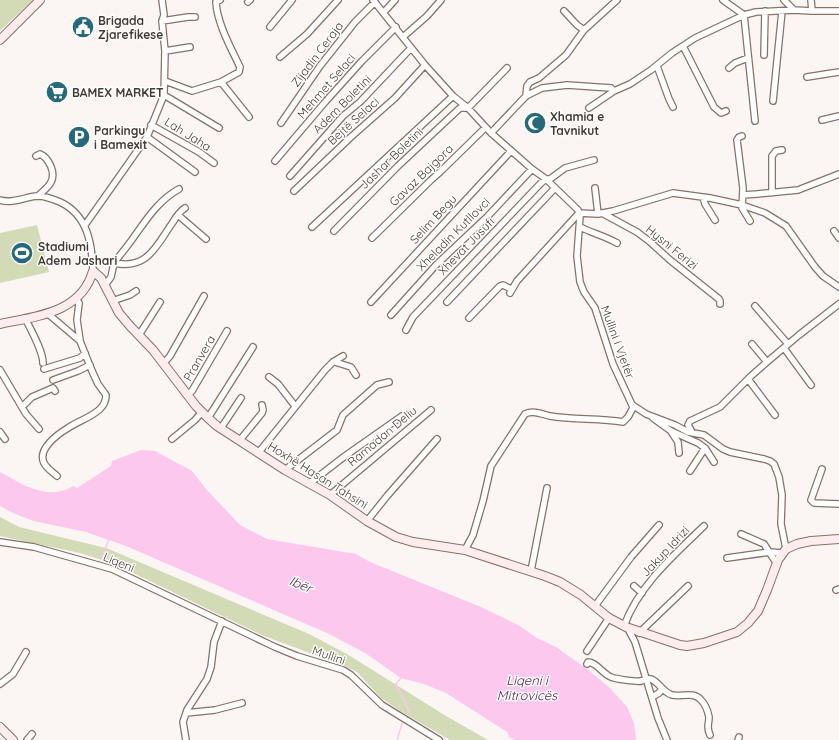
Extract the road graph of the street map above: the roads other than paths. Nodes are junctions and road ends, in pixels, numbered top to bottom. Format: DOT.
graph roads {
  1 [pos="40,0"];
  2 [pos="162,0"];
  3 [pos="220,0"];
  4 [pos="292,0"];
  5 [pos="338,0"];
  6 [pos="396,0"];
  7 [pos="441,0"];
  8 [pos="617,0"];
  9 [pos="723,0"];
  10 [pos="784,0"];
  11 [pos="811,0"];
  12 [pos="374,1"];
  13 [pos="794,10"];
  14 [pos="564,11"];
  15 [pos="765,11"];
  16 [pos="783,11"];
  17 [pos="812,11"];
  18 [pos="839,11"];
  19 [pos="384,12"];
  20 [pos="744,15"];
  21 [pos="195,17"];
  22 [pos="162,21"];
  23 [pos="270,27"];
  24 [pos="396,27"];
  25 [pos="584,30"];
  26 [pos="783,32"];
  27 [pos="403,37"];
  28 [pos="0,40"];
  29 [pos="683,46"];
  30 [pos="190,47"];
  31 [pos="411,48"];
  32 [pos="165,51"];
  33 [pos="764,55"];
  34 [pos="280,57"];
  35 [pos="748,58"];
  36 [pos="425,65"];
  37 [pos="657,66"];
  38 [pos="507,68"];
  39 [pos="729,68"];
  40 [pos="839,72"];
  41 [pos="807,77"];
  42 [pos="165,80"];
  43 [pos="221,82"];
  44 [pos="614,91"];
  45 [pos="164,95"];
  46 [pos="453,96"];
  47 [pos="526,96"];
  48 [pos="773,101"];
  49 [pos="673,107"];
  50 [pos="468,108"];
  51 [pos="589,108"];
  52 [pos="726,111"];
  53 [pos="839,116"];
  54 [pos="249,117"];
  55 [pos="822,120"];
  56 [pos="755,121"];
  57 [pos="281,123"];
  58 [pos="151,124"];
  59 [pos="219,128"];
  60 [pos="485,128"];
  61 [pos="491,133"];
  62 [pos="742,136"];
  63 [pos="147,137"];
  64 [pos="782,150"];
  65 [pos="511,151"];
  66 [pos="36,156"];
  67 [pos="594,160"];
  68 [pos="275,161"];
  69 [pos="214,163"];
  70 [pos="532,169"];
  71 [pos="195,172"];
  72 [pos="839,174"];
  73 [pos="290,176"];
  74 [pos="546,179"];
  75 [pos="555,188"];
  76 [pos="595,188"];
  77 [pos="179,189"];
  78 [pos="294,190"];
  79 [pos="772,193"];
  80 [pos="743,195"];
  81 [pos="38,196"];
  82 [pos="703,197"];
  83 [pos="0,200"];
  84 [pos="7,202"];
  85 [pos="0,203"];
  86 [pos="742,205"];
  87 [pos="185,208"];
  88 [pos="579,213"];
  89 [pos="600,213"];
  90 [pos="178,215"];
  91 [pos="715,220"];
  92 [pos="750,221"];
  93 [pos="85,225"];
  94 [pos="580,227"];
  95 [pos="312,228"];
  96 [pos="334,231"];
  97 [pos="834,231"];
  98 [pos="372,238"];
  99 [pos="839,238"];
  100 [pos="206,239"];
  101 [pos="618,243"];
  102 [pos="114,263"];
  103 [pos="92,271"];
  104 [pos="105,285"];
  105 [pos="839,287"];
  106 [pos="136,291"];
  107 [pos="204,296"];
  108 [pos="76,299"];
  109 [pos="112,301"];
  110 [pos="160,302"];
  111 [pos="371,302"];
  112 [pos="447,302"];
  113 [pos="720,304"];
  114 [pos="839,304"];
  115 [pos="754,306"];
  116 [pos="47,313"];
  117 [pos="391,315"];
  118 [pos="25,318"];
  119 [pos="469,318"];
  120 [pos="0,324"];
  121 [pos="406,330"];
  122 [pos="227,331"];
  123 [pos="139,335"];
  124 [pos="80,340"];
  125 [pos="752,344"];
  126 [pos="253,346"];
  127 [pos="786,346"];
  128 [pos="85,353"];
  129 [pos="343,356"];
  130 [pos="335,362"];
  131 [pos="767,362"];
  132 [pos="164,363"];
  133 [pos="90,365"];
  134 [pos="0,370"];
  135 [pos="356,375"];
  136 [pos="268,377"];
  137 [pos="52,380"];
  138 [pos="747,380"];
  139 [pos="389,382"];
  140 [pos="811,385"];
  141 [pos="55,391"];
  142 [pos="188,395"];
  143 [pos="241,398"];
  144 [pos="262,405"];
  145 [pos="295,406"];
  146 [pos="22,407"];
  147 [pos="633,408"];
  148 [pos="431,410"];
  149 [pos="773,414"];
  150 [pos="205,415"];
  151 [pos="402,416"];
  152 [pos="651,416"];
  153 [pos="221,428"];
  154 [pos="39,429"];
  155 [pos="671,431"];
  156 [pos="0,432"];
  157 [pos="692,432"];
  158 [pos="5,439"];
  159 [pos="172,439"];
  160 [pos="437,439"];
  161 [pos="240,440"];
  162 [pos="705,448"];
  163 [pos="259,452"];
  164 [pos="679,454"];
  165 [pos="714,462"];
  166 [pos="822,469"];
  167 [pos="286,470"];
  168 [pos="690,471"];
  169 [pos="57,476"];
  170 [pos="310,483"];
  171 [pos="547,488"];
  172 [pos="330,495"];
  173 [pos="839,504"];
  174 [pos="367,521"];
  175 [pos="659,525"];
  176 [pos="704,526"];
  177 [pos="741,534"];
  178 [pos="839,539"];
  179 [pos="0,542"];
  180 [pos="465,550"];
  181 [pos="785,551"];
  182 [pos="770,552"];
  183 [pos="727,558"];
  184 [pos="777,564"];
  185 [pos="531,571"];
  186 [pos="634,586"];
  187 [pos="688,586"];
  188 [pos="642,592"];
  189 [pos="595,606"];
  190 [pos="609,618"];
  191 [pos="222,622"];
  192 [pos="625,626"];
  193 [pos="640,632"];
  194 [pos="635,642"];
  195 [pos="587,651"];
  196 [pos="26,652"];
  197 [pos="587,664"];
  198 [pos="647,680"];
  199 [pos="0,684"];
  200 [pos="662,689"];
  201 [pos="652,697"];
  202 [pos="242,703"];
  203 [pos="186,713"];
  204 [pos="0,727"];
  205 [pos="32,734"];
  206 [pos="710,735"];
  207 [pos="13,740"];
  208 [pos="27,740"];
  209 [pos="186,740"];
  210 [pos="439,740"];
  211 [pos="667,740"];
  1 -- 28 [label="street"];
  2 -- 22 [label="street"];
  3 -- 43 [label="street"];
  4 -- 23 [label="street"];
  5 -- 34 [label="street"];
  6 -- 19 [label="street"];
  7 -- 27 [label="street"];
  8 -- 25 [label="street"];
  9 -- 20 [label="street"];
  10 -- 13 [label="street"];
  11 -- 17 [label="street"];
  12 -- 19 [label="street"];
  12 -- 57 [label="street, Zijadin Ceraja"];
  13 -- 16 [label="street"];
  13 -- 17 [label="street"];
  14 -- 25 [label="street"];
  15 -- 16 [label="street"];
  15 -- 20 [label="street"];
  15 -- 33 [label="street"];
  16 -- 26 [label="street"];
  16 -- 48 [label="street"];
  17 -- 18 [label="street"];
  19 -- 24 [label="street"];
  20 -- 29 [label="street"];
  20 -- 35 [label="street"];
  21 -- 22 [label="street"];
  22 -- 32 [label="street"];
  24 -- 27 [label="street"];
  24 -- 68 [label="street, Mehmet Selaci"];
  25 -- 47 [label="street"];
  27 -- 31 [label="street"];
  29 -- 37 [label="street"];
  29 -- 52 [label="street"];
  30 -- 32 [label="street"];
  31 -- 36 [label="street"];
  31 -- 73 [label="street, Adem Boletini"];
  32 -- 42 [label="street"];
  35 -- 39 [label="street"];
  35 -- 56 [label="street"];
  36 -- 46 [label="street"];
  36 -- 78 [label="street, Bejtë Selaci"];
  37 -- 44 [label="street"];
  37 -- 49 [label="street"];
  38 -- 50 [label="street"];
  40 -- 41 [label="street"];
  42 -- 43 [label="street"];
  42 -- 45 [label="street"];
  43 -- 54 [label="street"];
  44 -- 47 [label="street"];
  44 -- 51 [label="street"];
  45 -- 58 [label="street"];
  45 -- 59 [label="street"];
  46 -- 50 [label="street"];
  46 -- 95 [label="street"];
  47 -- 61 [label="street"];
  50 -- 60 [label="street"];
  50 -- 96 [label="street, Jashar Boletini"];
  53 -- 55 [label="street"];
  58 -- 63 [label="street"];
  58 -- 69 [label="street, Lah Jaha"];
  60 -- 61 [label="street"];
  60 -- 98 [label="street, Gavaz Bajgora"];
  61 -- 65 [label="street"];
  62 -- 80 [label="street"];
  63 -- 71 [label="street"];
  63 -- 93 [label="street"];
  64 -- 79 [label="street"];
  65 -- 70 [label="street"];
  65 -- 111 [label="street, Selim Begu"];
  66 -- 81 [label="street"];
  67 -- 74 [label="street, Xhevat Jusufi"];
  70 -- 74 [label="street"];
  70 -- 117 [label="street, Xheladin Kutllovci"];
  72 -- 79 [label="street"];
  74 -- 75 [label="street"];
  74 -- 121 [label="street, Xhevat Jusufi"];
  75 -- 88 [label="street"];
  75 -- 112 [label="street"];
  76 -- 89 [label="street"];
  77 -- 102 [label="street"];
  79 -- 80 [label="street"];
  80 -- 86 [label="street"];
  81 -- 84 [label="street"];
  81 -- 93 [label="street"];
  82 -- 86 [label="street, Hysni Ferizi"];
  82 -- 89 [label="street, Hysni Ferizi"];
  82 -- 91 [label="street"];
  83 -- 84 [label="street"];
  84 -- 85 [label="street"];
  86 -- 92 [label="street"];
  86 -- 105 [label="street, Hysni Ferizi"];
  87 -- 90 [label="street"];
  88 -- 89 [label="street, Hysni Ferizi"];
  88 -- 94 [label="street, Mullini i Vjetër"];
  88 -- 119 [label="street"];
  89 -- 113 [label="street, Hysni Ferizi"];
  90 -- 100 [label="street"];
  90 -- 102 [label="street"];
  93 -- 103 [label="street"];
  94 -- 101 [label="street"];
  94 -- 147 [label="street, Mullini i Vjetër"];
  97 -- 99 [label="street"];
  102 -- 104 [label="street"];
  103 -- 104 [label="street, Hoxhë Hasan Tahsini"];
  103 -- 108 [label="street"];
  104 -- 109 [label="street, Hoxhë Hasan Tahsini"];
  106 -- 109 [label="street"];
  107 -- 132 [label="street"];
  108 -- 116 [label="street"];
  108 -- 124 [label="street"];
  109 -- 123 [label="street, Hoxhë Hasan Tahsini"];
  110 -- 123 [label="street"];
  114 -- 127 [label="street"];
  115 -- 127 [label="street"];
  116 -- 118 [label="street"];
  116 -- 124 [label="street"];
  118 -- 120 [label="street"];
  118 -- 128 [label="street"];
  122 -- 142 [label="street, Pranvera"];
  123 -- 132 [label="street, Hoxhë Hasan Tahsini"];
  124 -- 128 [label="street"];
  125 -- 131 [label="street"];
  126 -- 150 [label="street"];
  127 -- 131 [label="street"];
  127 -- 140 [label="street"];
  128 -- 133 [label="street"];
  129 -- 130 [label="street"];
  130 -- 135 [label="street"];
  130 -- 145 [label="street"];
  131 -- 138 [label="street"];
  132 -- 142 [label="street, Hoxhë Hasan Tahsini"];
  133 -- 137 [label="street"];
  133 -- 169 [label="street"];
  134 -- 146 [label="street"];
  136 -- 145 [label="street"];
  138 -- 149 [label="street"];
  138 -- 157 [label="street"];
  139 -- 167 [label="street"];
  141 -- 146 [label="street"];
  142 -- 150 [label="street, Hoxhë Hasan Tahsini"];
  143 -- 153 [label="street"];
  144 -- 161 [label="street"];
  145 -- 163 [label="street"];
  146 -- 154 [label="street"];
  147 -- 152 [label="street"];
  147 -- 180 [label="street"];
  148 -- 172 [label="street, Ramadan Deliu"];
  150 -- 153 [label="street, Hoxhë Hasan Tahsini"];
  150 -- 159 [label="street"];
  151 -- 170 [label="street"];
  152 -- 155 [label="street"];
  152 -- 157 [label="street"];
  153 -- 161 [label="street, Hoxhë Hasan Tahsini"];
  155 -- 162 [label="street"];
  155 -- 164 [label="street"];
  156 -- 158 [label="street"];
  157 -- 181 [label="street"];
  160 -- 174 [label="street"];
  161 -- 163 [label="street, Hoxhë Hasan Tahsini"];
  162 -- 165 [label="street"];
  162 -- 168 [label="street"];
  163 -- 167 [label="street, Hoxhë Hasan Tahsini"];
  166 -- 173 [label="street"];
  167 -- 170 [label="street, Hoxhë Hasan Tahsini"];
  170 -- 172 [label="street, Hoxhë Hasan Tahsini"];
  171 -- 185 [label="street"];
  172 -- 174 [label="street, Hoxhë Hasan Tahsini"];
  174 -- 180 [label="street, Hoxhë Hasan Tahsini"];
  175 -- 189 [label="street"];
  176 -- 188 [label="street, Jakup Idrizi"];
  177 -- 182 [label="street"];
  178 -- 181 [label="street"];
  179 -- 191 [label="street, Liqeni"];
  180 -- 185 [label="street, Hoxhë Hasan Tahsini"];
  181 -- 182 [label="street"];
  181 -- 184 [label="street, Hoxhë Hasan Tahsini"];
  182 -- 183 [label="street"];
  182 -- 184 [label="street"];
  184 -- 193 [label="street, Hoxhë Hasan Tahsini"];
  185 -- 189 [label="street, Hoxhë Hasan Tahsini"];
  186 -- 188 [label="street, Jakup Idrizi"];
  187 -- 193 [label="street"];
  188 -- 192 [label="street, Jakup Idrizi"];
  189 -- 190 [label="street, Hoxhë Hasan Tahsini"];
  190 -- 192 [label="street, Hoxhë Hasan Tahsini"];
  190 -- 195 [label="street"];
  191 -- 203 [label="street"];
  191 -- 210 [label="street, Mullini"];
  192 -- 193 [label="street, Hoxhë Hasan Tahsini"];
  192 -- 194 [label="street"];
  193 -- 194 [label="street"];
  194 -- 198 [label="street"];
  196 -- 199 [label="street"];
  197 -- 198 [label="street"];
  198 -- 200 [label="street"];
  198 -- 201 [label="street"];
  200 -- 201 [label="street"];
  200 -- 206 [label="street"];
  201 -- 211 [label="street"];
  202 -- 203 [label="street"];
  203 -- 209 [label="street"];
  204 -- 207 [label="street"];
  205 -- 208 [label="street"];
}
